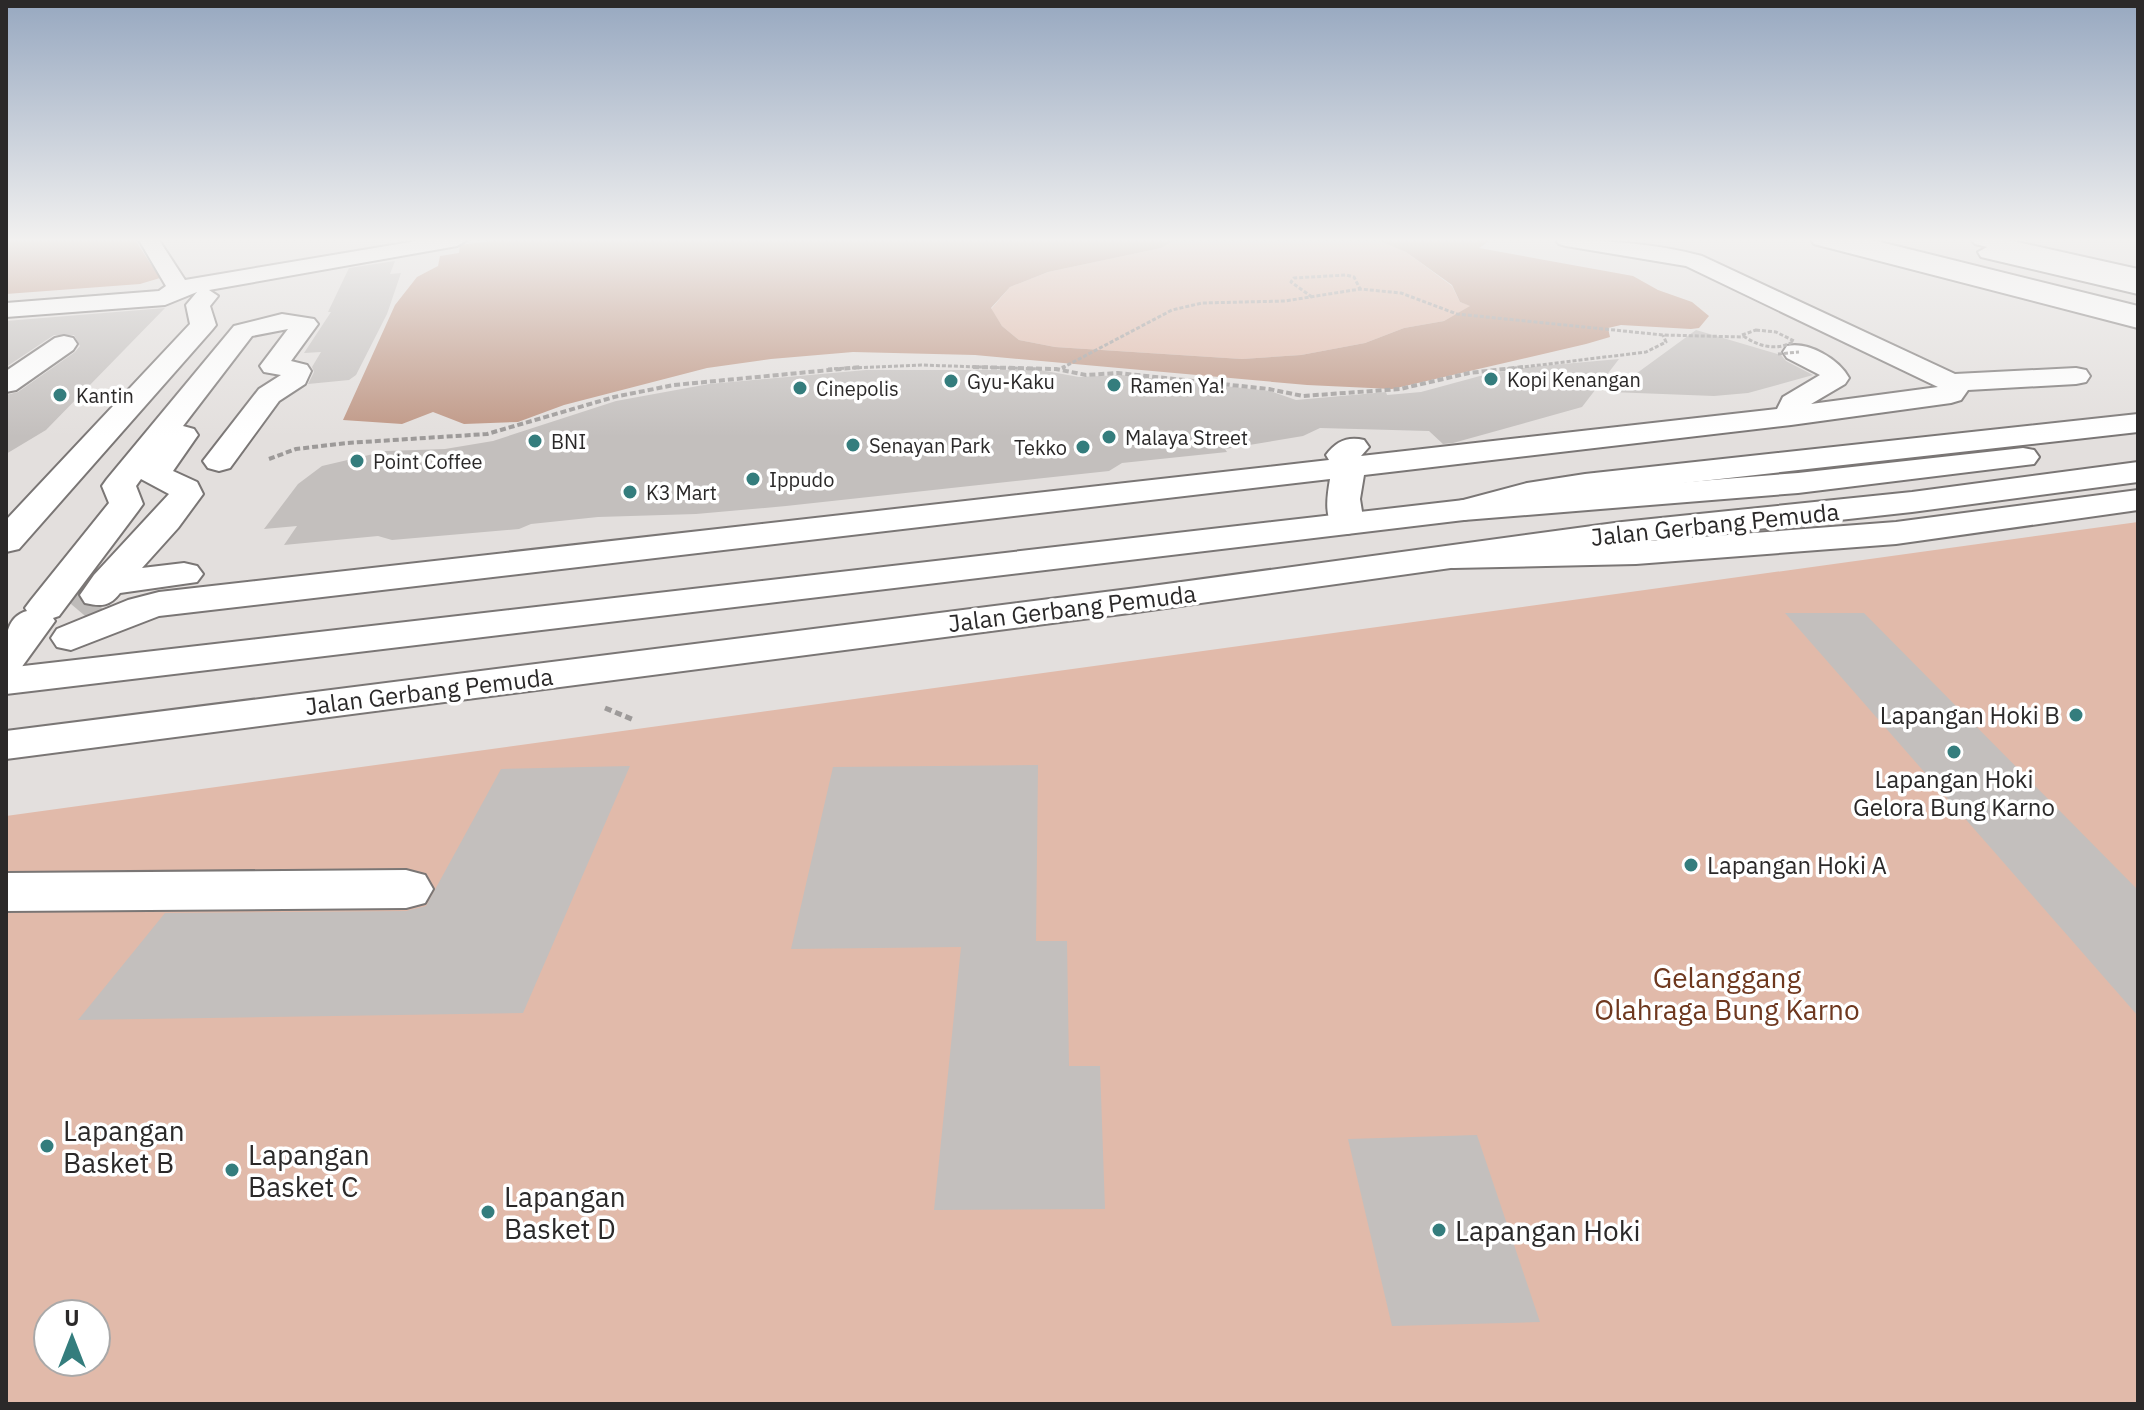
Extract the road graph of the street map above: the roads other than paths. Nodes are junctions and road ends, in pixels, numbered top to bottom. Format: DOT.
graph roads {
  1 [pos="52,306"];
  2 [pos="198,306"];
  3 [pos="1788,306"];
  4 [pos="2078,306"];
  5 [pos="2109,306"];
  6 [pos="6,310"];
  7 [pos="2138,313"];
  8 [pos="2138,321"];
  9 [pos="64,344"];
  10 [pos="1791,353"];
  11 [pos="237,375"];
  12 [pos="2076,376"];
  13 [pos="1951,383"];
  14 [pos="6,384"];
  15 [pos="1791,416"];
  16 [pos="2138,423"];
  17 [pos="2138,444"];
  18 [pos="219,461"];
  19 [pos="189,463"];
  20 [pos="1349,467"];
  21 [pos="2138,472"];
  22 [pos="2138,500"];
  23 [pos="1464,510"];
  24 [pos="1347,524"];
  25 [pos="649,534"];
  26 [pos="6,541"];
  27 [pos="399,555"];
  28 [pos="1453,557"];
  29 [pos="487,565"];
  30 [pos="73,609"];
  31 [pos="6,659"];
  32 [pos="46,677"];
  33 [pos="6,681"];
  34 [pos="6,745"];
  35 [pos="406,889"];
  36 [pos="6,892"];
  1 -- 6 [label="main road"];
  2 -- 26 [label="main road"];
  3 -- 13 [label="main road"];
  4 -- 8 [label="main road"];
  5 -- 7 [label="main road"];
  9 -- 14 [label="main road"];
  10 -- 15 [label="main road"];
  11 -- 18 [label="main road"];
  11 -- 19 [label="main road"];
  11 -- 30 [label="main road"];
  11 -- 30 [label="main road"];
  12 -- 13 [label="main road"];
  13 -- 15 [label="main road"];
  15 -- 20 [label="main road"];
  16 -- 23 [label="main road"];
  17 -- 23 [label="main road, Jalan Gerbang Pemuda"];
  20 -- 24 [label="main road"];
  20 -- 29 [label="main road"];
  21 -- 28 [label="main road, Jalan Gerbang Pemuda"];
  22 -- 28 [label="main road"];
  23 -- 24 [label="main road, Jalan Gerbang Pemuda"];
  24 -- 32 [label="main road, Jalan Gerbang Pemuda"];
  25 -- 27 [label="main road"];
  27 -- 29 [label="main road"];
  27 -- 30 [label="main road"];
  28 -- 34 [label="main road, Jalan Gerbang Pemuda"];
  29 -- 30 [label="main road"];
  30 -- 31 [label="main road"];
  30 -- 32 [label="main road"];
  32 -- 33 [label="main road, Jalan Gerbang Pemuda"];
  35 -- 36 [label="main road"];
}
